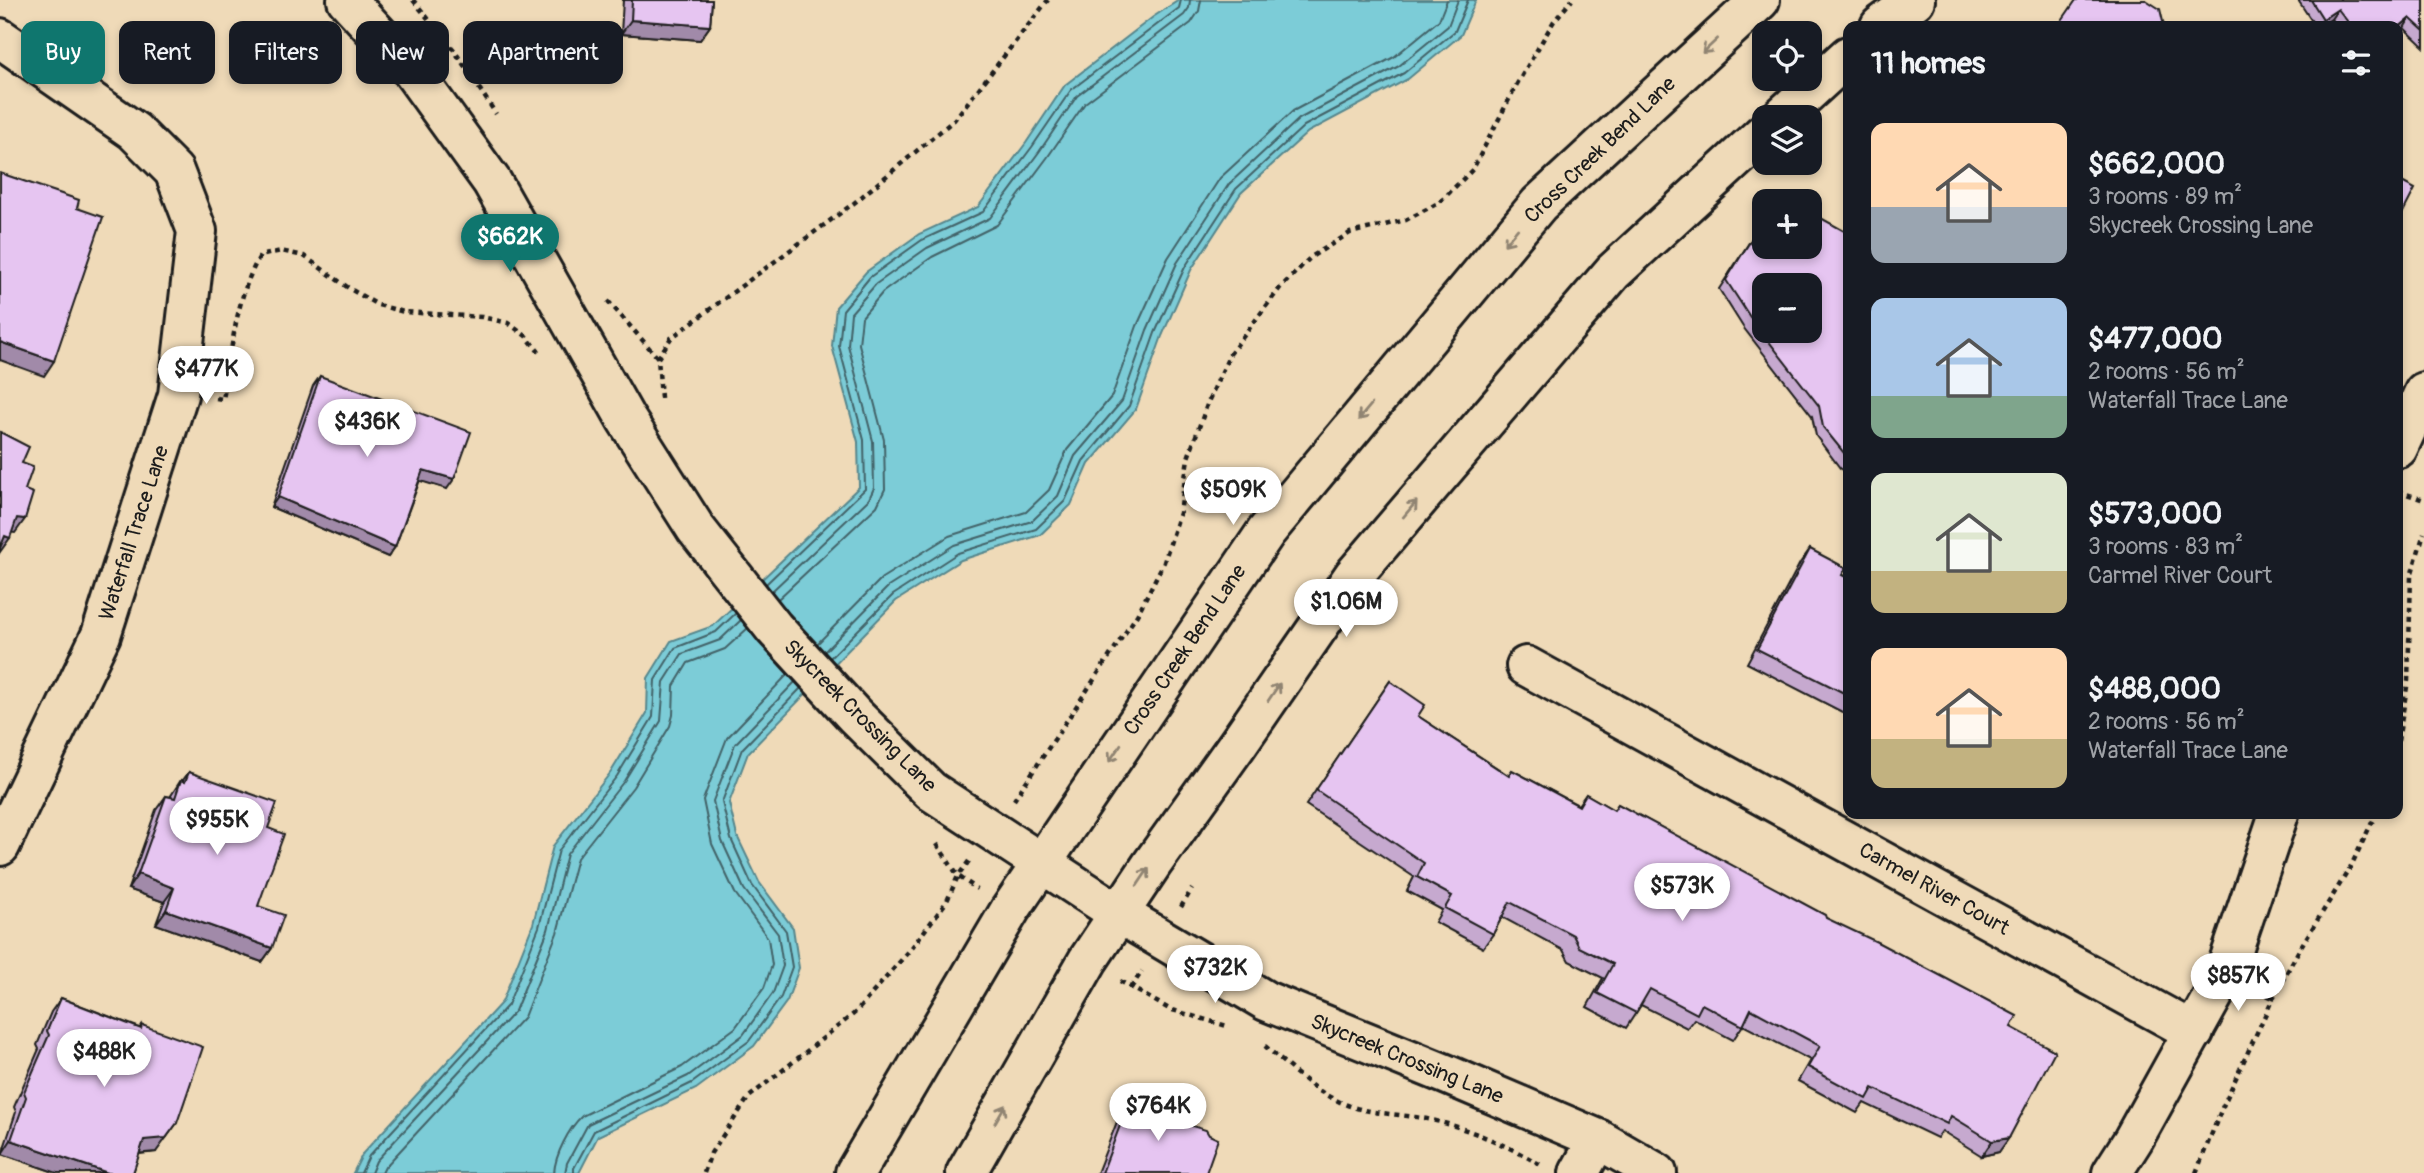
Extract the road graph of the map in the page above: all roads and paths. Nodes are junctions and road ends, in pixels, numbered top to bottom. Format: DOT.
graph roads {
  1 [pos="347,0"];
  2 [pos="1048,0"];
  3 [pos="1572,0"];
  4 [pos="1760,0"];
  5 [pos="1915,0"];
  6 [pos="1887,21"];
  7 [pos="0,38"];
  8 [pos="1843,61"];
  9 [pos="1794,105"];
  10 [pos="1752,144"];
  11 [pos="541,355"];
  12 [pos="2424,392"];
  13 [pos="178,395"];
  14 [pos="662,400"];
  15 [pos="2403,437"];
  16 [pos="2403,493"];
  17 [pos="2424,500"];
  18 [pos="2424,533"];
  19 [pos="1526,666"];
  20 [pos="2403,711"];
  21 [pos="2277,819"];
  22 [pos="2374,819"];
  23 [pos="991,832"];
  24 [pos="0,846"];
  25 [pos="1041,864"];
  26 [pos="1118,913"];
  27 [pos="2194,1032"];
  28 [pos="1598,1139"];
  29 [pos="704,1173"];
  30 [pos="855,1173"];
  31 [pos="966,1173"];
  32 [pos="1579,1173"];
  33 [pos="1657,1173"];
  34 [pos="2112,1173"];
  35 [pos="2196,1173"];
  1 -- 23 [label="street, Skycreek Crossing Lane"];
  2 -- 14 [label="path"];
  3 -- 23 [label="path"];
  4 -- 25 [label="street, Cross Creek Bend Lane, one-way"];
  5 -- 6 [label="street"];
  7 -- 13 [label="street, Waterfall Trace Lane"];
  8 -- 9 [label="street"];
  26 -- 10 [label="street, one-way"];
  11 -- 13 [label="path"];
  12 -- 15 [label="street"];
  13 -- 24 [label="street, Waterfall Trace Lane"];
  16 -- 17 [label="path"];
  18 -- 20 [label="path"];
  19 -- 27 [label="street, Carmel River Court"];
  21 -- 27 [label="street"];
  22 -- 35 [label="path"];
  23 -- 25 [label="street, Skycreek Crossing Lane"];
  23 -- 29 [label="path"];
  25 -- 26 [label="street, Skycreek Crossing Lane"];
  25 -- 30 [label="street, Cross Creek Bend Lane"];
  26 -- 28 [label="street, Skycreek Crossing Lane"];
  31 -- 26 [label="street, one-way"];
  27 -- 34 [label="street"];
  28 -- 32 [label="street"];
  28 -- 33 [label="street, Skycreek Crossing Lane"];
}
